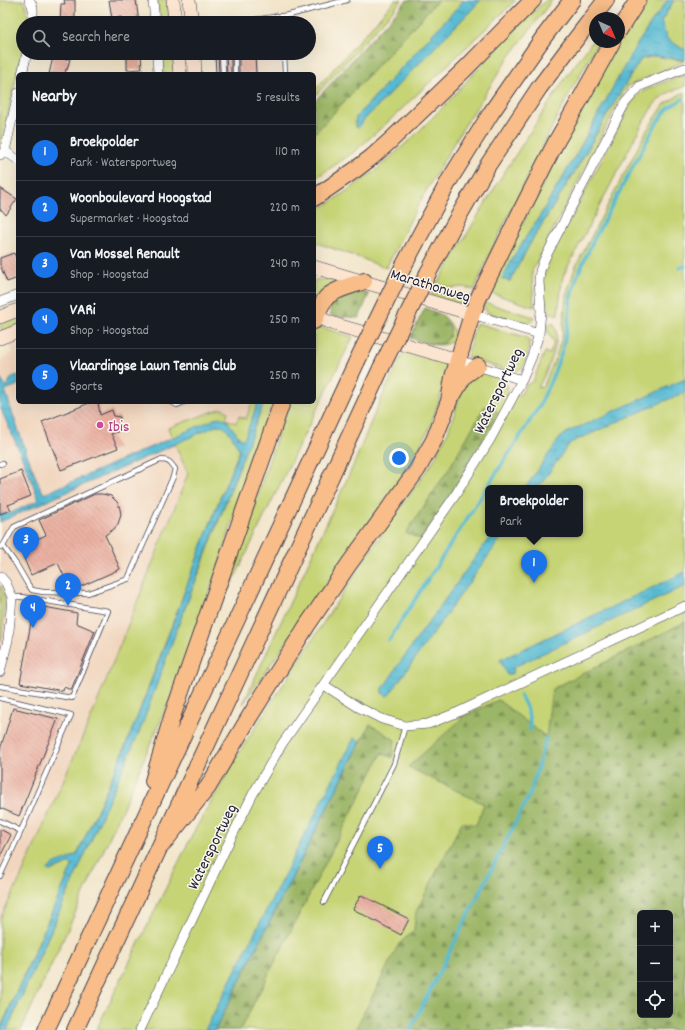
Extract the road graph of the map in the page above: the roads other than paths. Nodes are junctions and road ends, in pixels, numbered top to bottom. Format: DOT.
graph roads {
  1 [pos="29,0"];
  2 [pos="152,0"];
  3 [pos="173,0"];
  4 [pos="189,0"];
  5 [pos="347,0"];
  6 [pos="533,0"];
  7 [pos="572,0"];
  8 [pos="606,0"];
  9 [pos="638,0"];
  10 [pos="33,16"];
  11 [pos="154,16"];
  12 [pos="174,16"];
  13 [pos="191,16"];
  14 [pos="276,16"];
  15 [pos="625,21"];
  16 [pos="609,48"];
  17 [pos="25,60"];
  18 [pos="157,60"];
  19 [pos="179,60"];
  20 [pos="194,60"];
  21 [pos="222,60"];
  22 [pos="234,60"];
  23 [pos="284,60"];
  24 [pos="685,68"];
  25 [pos="22,72"];
  26 [pos="158,72"];
  27 [pos="180,72"];
  28 [pos="195,72"];
  29 [pos="223,72"];
  30 [pos="235,72"];
  31 [pos="285,72"];
  32 [pos="16,100"];
  33 [pos="2,153"];
  34 [pos="16,159"];
  35 [pos="316,197"];
  36 [pos="316,268"];
  37 [pos="364,281"];
  38 [pos="16,296"];
  39 [pos="0,302"];
  40 [pos="16,311"];
  41 [pos="472,314"];
  42 [pos="316,316"];
  43 [pos="0,317"];
  44 [pos="316,318"];
  45 [pos="16,332"];
  46 [pos="539,334"];
  47 [pos="0,338"];
  48 [pos="458,360"];
  49 [pos="478,366"];
  50 [pos="522,380"];
  51 [pos="449,401"];
  52 [pos="281,404"];
  53 [pos="1,547"];
  54 [pos="0,576"];
  55 [pos="12,597"];
  56 [pos="685,606"];
  57 [pos="0,672"];
  58 [pos="324,685"];
  59 [pos="0,686"];
  60 [pos="0,698"];
  61 [pos="404,726"];
  62 [pos="0,821"];
  63 [pos="21,831"];
  64 [pos="135,838"];
  65 [pos="161,846"];
  66 [pos="0,876"];
  67 [pos="324,902"];
  68 [pos="46,1030"];
  69 [pos="75,1030"];
  70 [pos="140,1030"];
  1 -- 10 [label="street"];
  2 -- 11 [label="street"];
  3 -- 12 [label="main road"];
  4 -- 13 [label="main road"];
  5 -- 14 [label="lane"];
  6 -- 35 [label="highway"];
  7 -- 64 [label="highway, bridge"];
  8 -- 65 [label="highway, bridge"];
  9 -- 15 [label="highway"];
  16 -- 41 [label="highway"];
  17 -- 25 [label="street"];
  18 -- 26 [label="street"];
  19 -- 27 [label="main road"];
  20 -- 28 [label="main road"];
  21 -- 29 [label="lane"];
  22 -- 30 [label="lane"];
  23 -- 31 [label="lane"];
  24 -- 46 [label="street, Watersportweg"];
  32 -- 33 [label="street"];
  33 -- 34 [label="street"];
  36 -- 37 [label="main road, Marathonweg"];
  37 -- 41 [label="main road, Marathonweg"];
  37 -- 42 [label="highway"];
  38 -- 39 [label="street"];
  40 -- 43 [label="main road"];
  41 -- 46 [label="street, Marathonweg"];
  41 -- 48 [label="highway"];
  44 -- 48 [label="main road"];
  45 -- 47 [label="main road"];
  46 -- 50 [label="street, Watersportweg"];
  48 -- 49 [label="street"];
  48 -- 51 [label="highway"];
  49 -- 50 [label="street"];
  49 -- 51 [label="highway"];
  50 -- 58 [label="street, Watersportweg"];
  51 -- 65 [label="highway"];
  52 -- 64 [label="highway"];
  53 -- 53 [label="lane"];
  54 -- 55 [label="street"];
  55 -- 57 [label="street"];
  55 -- 59 [label="lane"];
  56 -- 61 [label="street"];
  58 -- 61 [label="street"];
  58 -- 70 [label="street, Watersportweg"];
  60 -- 63 [label="lane"];
  61 -- 67 [label="lane"];
  62 -- 63 [label="lane"];
  63 -- 66 [label="lane"];
  64 -- 68 [label="highway"];
  65 -- 69 [label="highway"];
}
